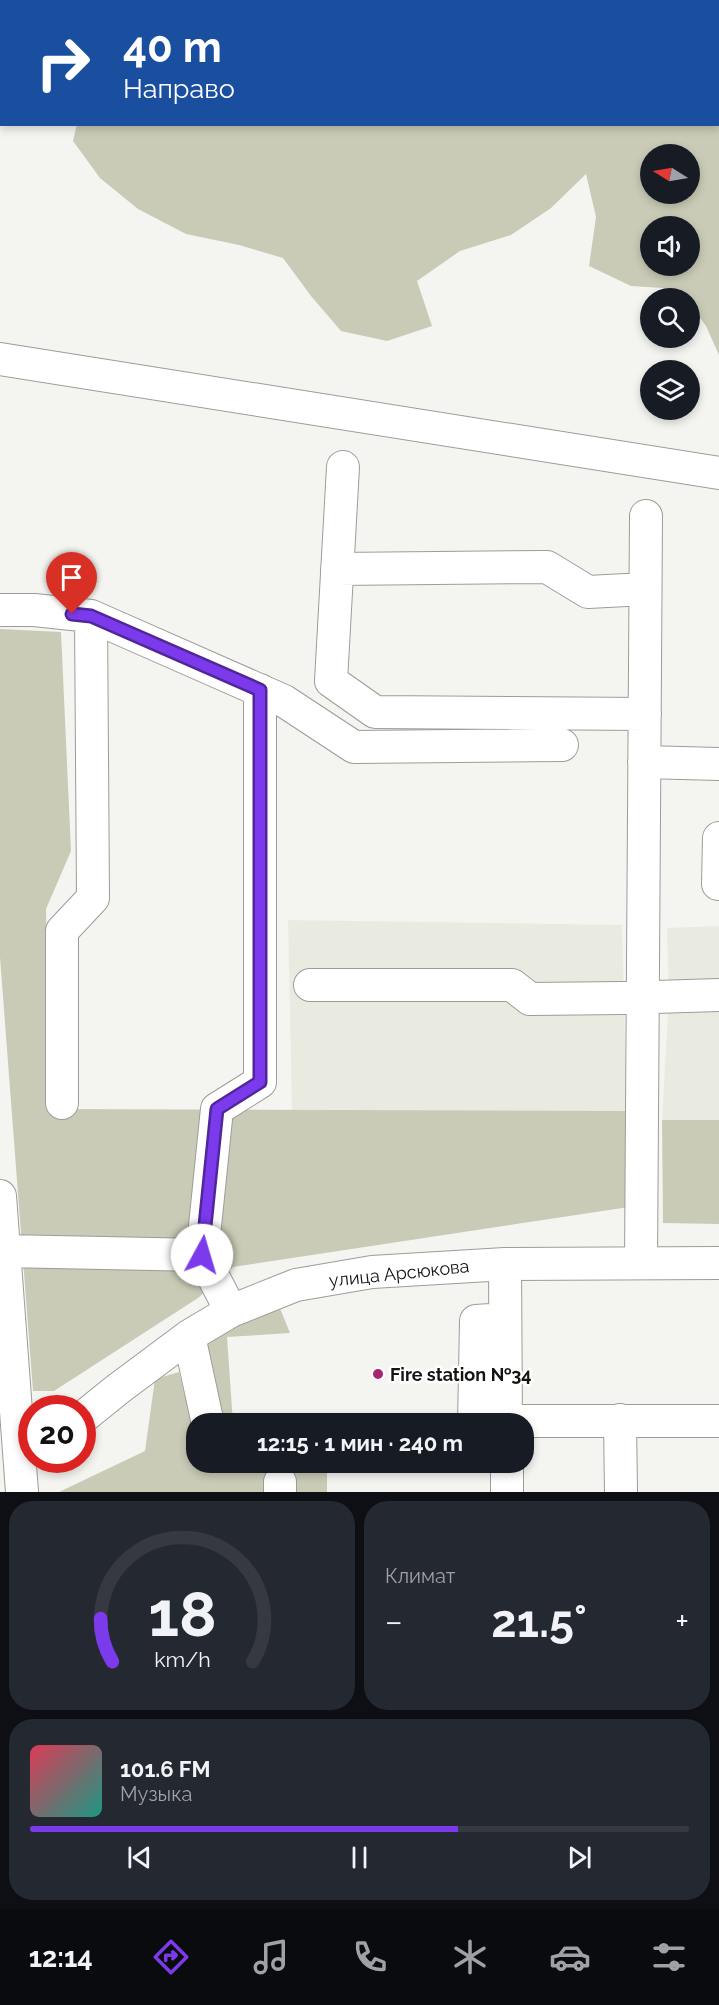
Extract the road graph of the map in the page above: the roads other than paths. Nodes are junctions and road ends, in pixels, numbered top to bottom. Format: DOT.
graph roads {
  1 [pos="0,359"];
  2 [pos="343,467"];
  3 [pos="719,473"];
  4 [pos="646,516"];
  5 [pos="337,569"];
  6 [pos="645,590"];
  7 [pos="0,610"];
  8 [pos="91,616"];
  9 [pos="260,690"];
  10 [pos="645,714"];
  11 [pos="562,745"];
  12 [pos="644,762"];
  13 [pos="719,764"];
  14 [pos="719,838"];
  15 [pos="718,884"];
  16 [pos="310,985"];
  17 [pos="719,995"];
  18 [pos="643,997"];
  19 [pos="62,1103"];
  20 [pos="0,1196"];
  21 [pos="4,1251"];
  22 [pos="202,1255"];
  23 [pos="642,1263"];
  24 [pos="719,1263"];
  25 [pos="505,1264"];
  26 [pos="231,1311"];
  27 [pos="506,1319"];
  28 [pos="189,1336"];
  29 [pos="19,1395"];
  30 [pos="96,1407"];
  31 [pos="206,1413"];
  32 [pos="474,1413"];
  33 [pos="506,1413"];
  34 [pos="620,1420"];
  35 [pos="719,1420"];
  36 [pos="534,1422"];
  37 [pos="24,1473"];
  38 [pos="507,1473"];
  39 [pos="21,1492"];
  40 [pos="507,1492"];
  41 [pos="621,1492"];
  1 -- 3 [label="street"];
  2 -- 5 [label="street"];
  4 -- 6 [label="street"];
  5 -- 6 [label="street"];
  5 -- 10 [label="street"];
  6 -- 10 [label="street"];
  7 -- 8 [label="street"];
  8 -- 9 [label="street"];
  8 -- 19 [label="street"];
  9 -- 11 [label="street"];
  9 -- 22 [label="street"];
  10 -- 12 [label="street"];
  12 -- 13 [label="street"];
  12 -- 18 [label="street"];
  14 -- 15 [label="street"];
  16 -- 18 [label="street"];
  17 -- 18 [label="street"];
  18 -- 23 [label="street"];
  20 -- 21 [label="street"];
  21 -- 22 [label="street"];
  21 -- 29 [label="street"];
  22 -- 26 [label="street"];
  23 -- 24 [label="street, улица Арсюкова"];
  23 -- 25 [label="street, улица Арсюкова"];
  25 -- 26 [label="street, улица Арсюкова"];
  25 -- 27 [label="street"];
  26 -- 28 [label="street, улица Арсюкова"];
  27 -- 32 [label="street"];
  27 -- 33 [label="street"];
  28 -- 30 [label="street, улица Арсюкова"];
  28 -- 31 [label="street"];
  34 -- 35 [label="street"];
  34 -- 36 [label="street"];
  34 -- 41 [label="street"];
  37 -- 39 [label="street"];
  38 -- 40 [label="street"];
}
